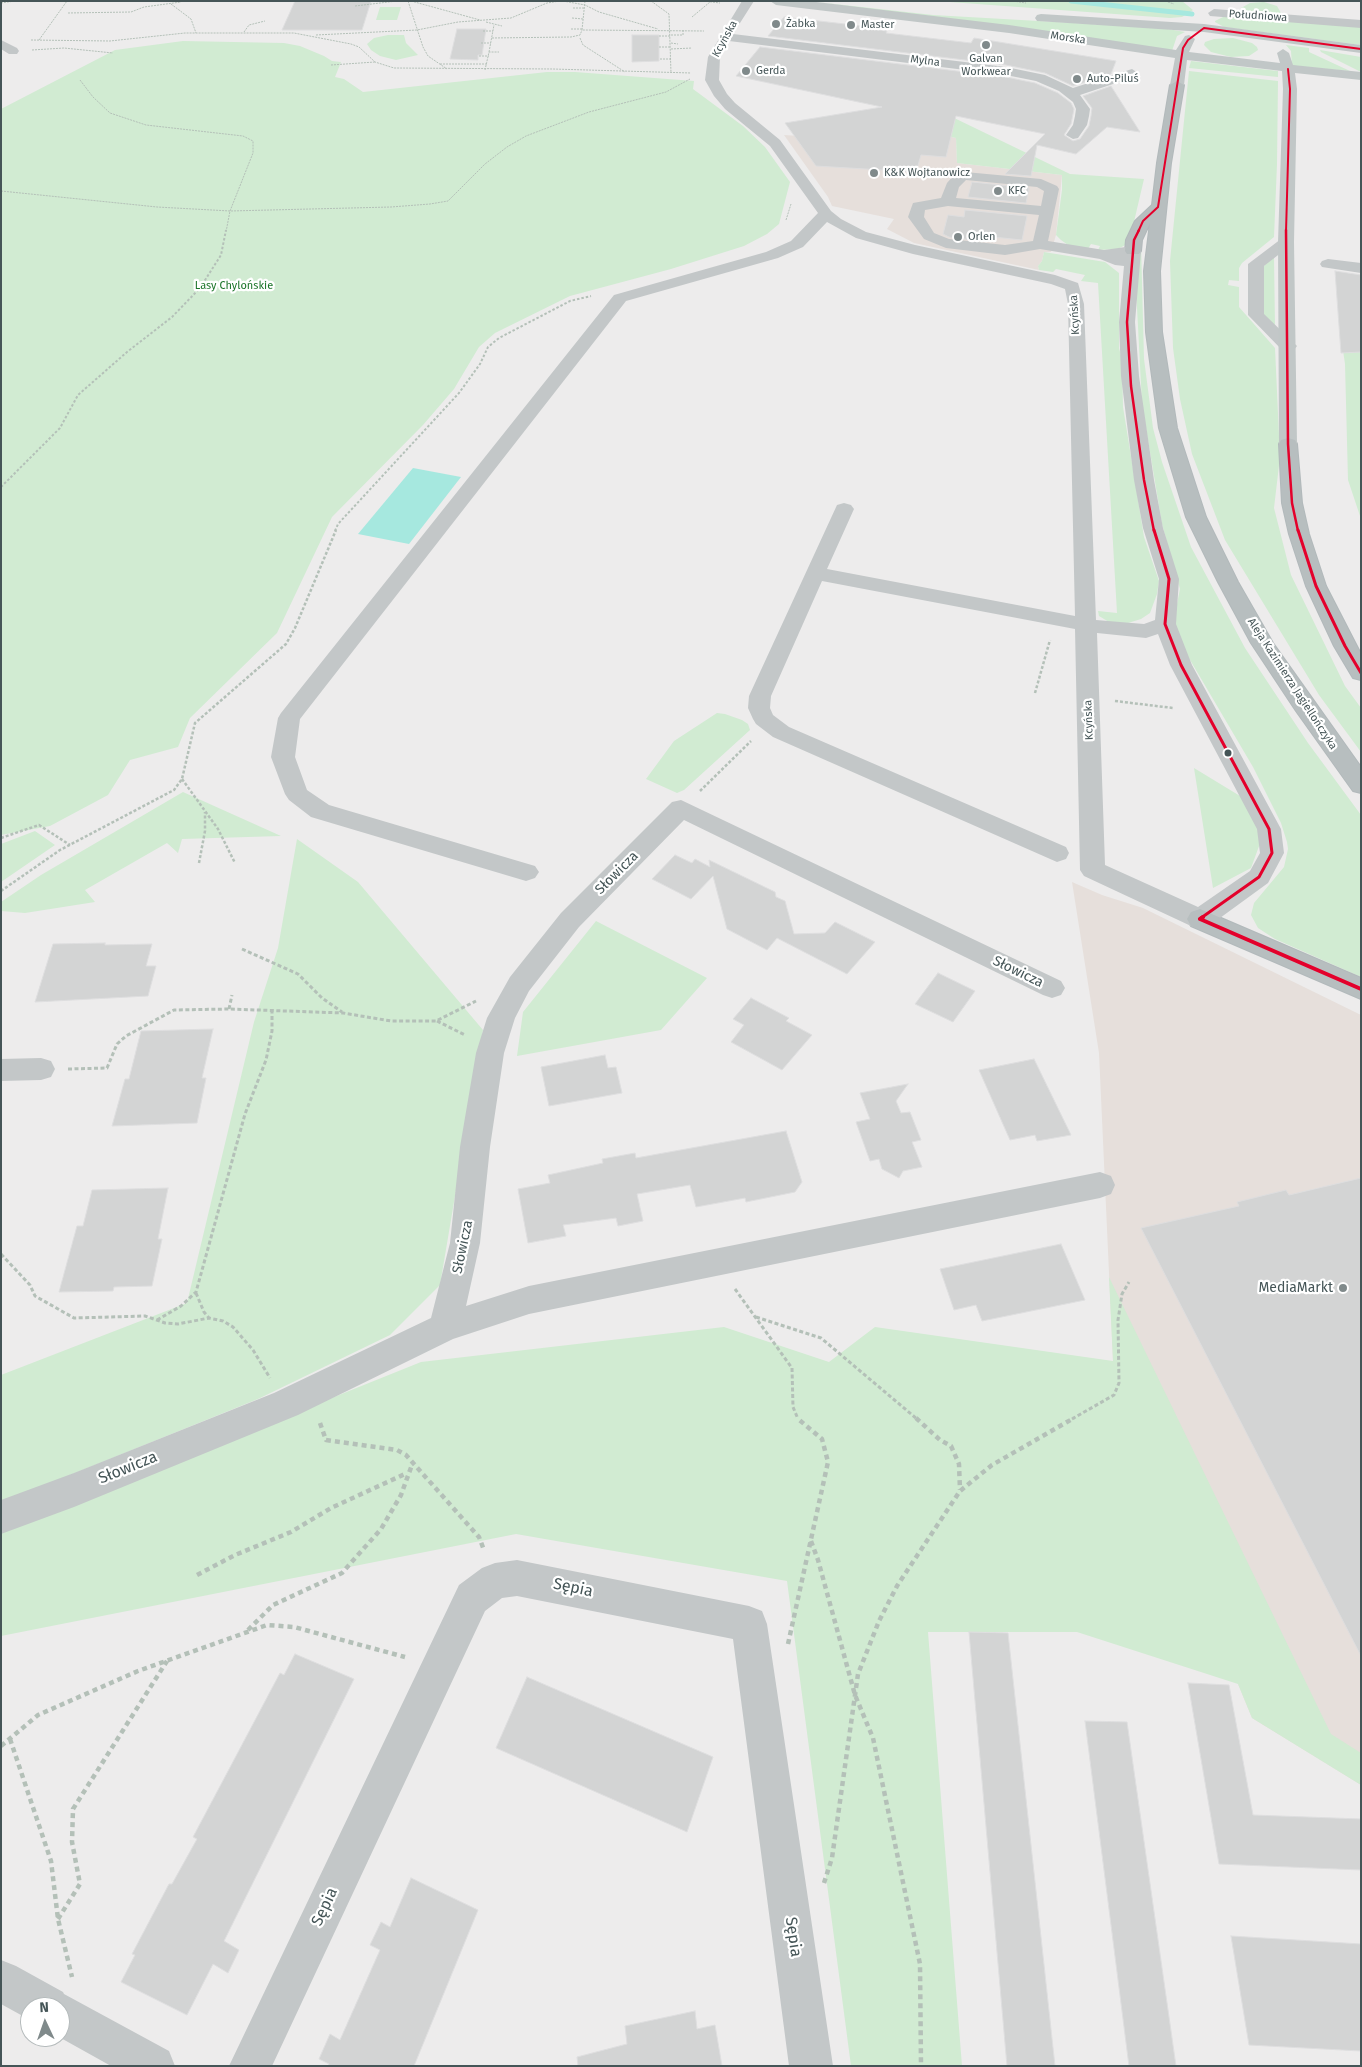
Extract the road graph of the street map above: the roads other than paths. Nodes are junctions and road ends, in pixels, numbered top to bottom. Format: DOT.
graph roads {
  1 [pos="748,1"];
  2 [pos="776,1"];
  3 [pos="855,1"];
  4 [pos="1238,1"];
  5 [pos="1006,16"];
  6 [pos="1210,16"];
  7 [pos="1025,17"];
  8 [pos="1361,24"];
  9 [pos="1183,27"];
  10 [pos="1267,35"];
  11 [pos="726,37"];
  12 [pos="1,44"];
  13 [pos="1361,48"];
  14 [pos="13,51"];
  15 [pos="1182,56"];
  16 [pos="1288,69"];
  17 [pos="1132,73"];
  18 [pos="1361,76"];
  19 [pos="1177,85"];
  20 [pos="1072,93"];
  21 [pos="1073,135"];
  22 [pos="948,202"];
  23 [pos="1158,206"];
  24 [pos="1047,211"];
  25 [pos="826,214"];
  26 [pos="906,225"];
  27 [pos="882,241"];
  28 [pos="1286,242"];
  29 [pos="1040,244"];
  30 [pos="1132,259"];
  31 [pos="1328,264"];
  32 [pos="1361,268"];
  33 [pos="1288,346"];
  34 [pos="1288,444"];
  35 [pos="844,509"];
  36 [pos="815,573"];
  37 [pos="1165,624"];
  38 [pos="1086,625"];
  39 [pos="1361,673"];
  40 [pos="1361,785"];
  41 [pos="1057,853"];
  42 [pos="526,872"];
  43 [pos="1200,919"];
  44 [pos="1052,988"];
  45 [pos="1361,990"];
  46 [pos="41,1069"];
  47 [pos="1,1070"];
  48 [pos="1100,1185"];
  49 [pos="445,1327"];
  50 [pos="1,1517"];
  51 [pos="1,1981"];
  52 [pos="45,1997"];
  53 [pos="70,2009"];
  54 [pos="154,2066"];
  55 [pos="250,2066"];
  56 [pos="811,2066"];
  1 -- 11 [label="street, Kcyńska"];
  2 -- 15 [label="main road, Morska"];
  3 -- 5 [label="main road"];
  4 -- 6 [label="street"];
  6 -- 8 [label="street, Południowa"];
  6 -- 9 [label="street, Południowa"];
  6 -- 10 [label="main road"];
  6 -- 15 [label="main road"];
  7 -- 9 [label="main road, Morska"];
  10 -- 13 [label="main road"];
  10 -- 16 [label="main road"];
  11 -- 20 [label="street, Mylna"];
  11 -- 25 [label="street, Kcyńska"];
  12 -- 14 [label="street"];
  15 -- 16 [label="main road, Morska"];
  15 -- 19 [label="main road, Aleja Kazimierza Jagiellończyka"];
  16 -- 18 [label="main road, Morska"];
  16 -- 28 [label="main road"];
  17 -- 20 [label="street"];
  19 -- 23 [label="highway, Aleja Kazimierza Jagiellończyka"];
  20 -- 21 [label="street"];
  22 -- 24 [label="street"];
  22 -- 24 [label="street"];
  22 -- 26 [label="street"];
  23 -- 30 [label="highway"];
  23 -- 40 [label="highway, Aleja Kazimierza Jagiellończyka"];
  24 -- 29 [label="street"];
  25 -- 27 [label="street, Kcyńska"];
  25 -- 42 [label="street"];
  26 -- 27 [label="street"];
  26 -- 29 [label="street"];
  27 -- 38 [label="street, Kcyńska"];
  28 -- 33 [label="main road"];
  28 -- 33 [label="street"];
  29 -- 30 [label="street"];
  30 -- 37 [label="street"];
  31 -- 32 [label="street"];
  33 -- 34 [label="main road"];
  34 -- 39 [label="highway"];
  35 -- 36 [label="street"];
  36 -- 38 [label="street"];
  36 -- 41 [label="street"];
  37 -- 38 [label="street"];
  37 -- 43 [label="street"];
  38 -- 43 [label="street, Kcyńska"];
  43 -- 45 [label="highway"];
  44 -- 49 [label="street, Słowicza"];
  46 -- 47 [label="street"];
  48 -- 49 [label="street, Słowicza"];
  49 -- 50 [label="street, Słowicza"];
  51 -- 52 [label="street"];
  53 -- 54 [label="street"];
  55 -- 56 [label="street, Sępia"];
}
